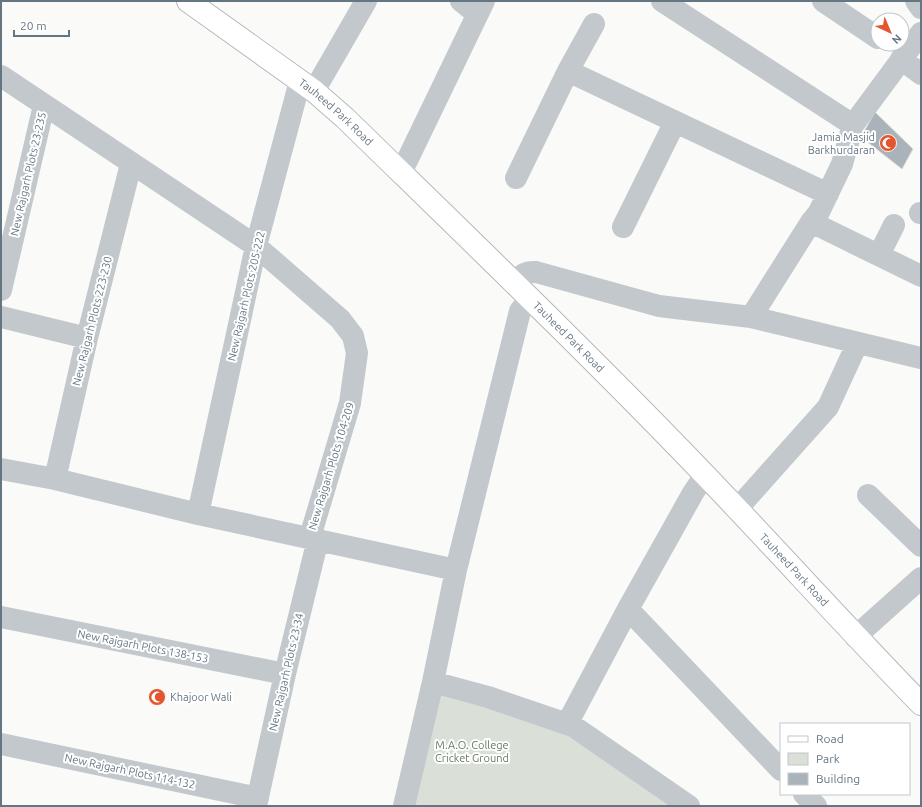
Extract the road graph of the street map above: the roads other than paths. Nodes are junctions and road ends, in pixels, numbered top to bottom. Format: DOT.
graph roads {
  1 [pos="188,1"];
  2 [pos="366,1"];
  3 [pos="662,1"];
  4 [pos="823,1"];
  5 [pos="916,1"];
  6 [pos="474,5"];
  7 [pos="689,8"];
  8 [pos="921,8"];
  9 [pos="594,24"];
  10 [pos="870,33"];
  11 [pos="921,33"];
  12 [pos="897,53"];
  13 [pos="568,71"];
  14 [pos="921,74"];
  15 [pos="1,76"];
  16 [pos="307,86"];
  17 [pos="44,105"];
  18 [pos="675,122"];
  19 [pos="853,125"];
  20 [pos="130,164"];
  21 [pos="401,173"];
  22 [pos="516,178"];
  23 [pos="828,194"];
  24 [pos="811,222"];
  25 [pos="894,225"];
  26 [pos="623,227"];
  27 [pos="256,246"];
  28 [pos="879,255"];
  29 [pos="921,276"];
  30 [pos="514,283"];
  31 [pos="1,290"];
  32 [pos="529,299"];
  33 [pos="1,317"];
  34 [pos="751,317"];
  35 [pos="87,338"];
  36 [pos="857,344"];
  37 [pos="921,358"];
  38 [pos="1,469"];
  39 [pos="705,475"];
  40 [pos="55,479"];
  41 [pos="868,495"];
  42 [pos="737,509"];
  43 [pos="198,514"];
  44 [pos="314,538"];
  45 [pos="921,546"];
  46 [pos="456,570"];
  47 [pos="921,578"];
  48 [pos="628,609"];
  49 [pos="1,617"];
  50 [pos="855,637"];
  51 [pos="285,674"];
  52 [pos="433,682"];
  53 [pos="921,704"];
  54 [pos="567,724"];
  55 [pos="1,744"];
  56 [pos="780,769"];
  57 [pos="805,795"];
  58 [pos="257,802"];
  59 [pos="404,806"];
  60 [pos="689,806"];
  61 [pos="816,806"];
  1 -- 16 [label="main road, Tauheed Park Road"];
  2 -- 16 [label="street, New Rajgarh Plots 205-222"];
  3 -- 7 [label="street"];
  4 -- 10 [label="street"];
  5 -- 8 [label="street"];
  6 -- 21 [label="street"];
  7 -- 19 [label="street"];
  9 -- 13 [label="street"];
  11 -- 12 [label="street"];
  12 -- 14 [label="street"];
  12 -- 19 [label="street"];
  13 -- 18 [label="street"];
  13 -- 22 [label="street"];
  15 -- 17 [label="street, New Rajgarh Plots 104-209"];
  16 -- 21 [label="main road, Tauheed Park Road"];
  16 -- 27 [label="street, New Rajgarh Plots 205-222"];
  17 -- 20 [label="street, New Rajgarh Plots 104-209"];
  17 -- 31 [label="street, New Rajgarh Plots 23-235"];
  18 -- 23 [label="street"];
  18 -- 26 [label="street"];
  19 -- 23 [label="street"];
  20 -- 27 [label="street, New Rajgarh Plots 104-209"];
  20 -- 35 [label="street, New Rajgarh Plots 223-230"];
  21 -- 30 [label="main road, Tauheed Park Road"];
  23 -- 24 [label="street"];
  24 -- 28 [label="street"];
  24 -- 34 [label="street"];
  25 -- 28 [label="street"];
  27 -- 43 [label="street, New Rajgarh Plots 205-222"];
  27 -- 44 [label="street, New Rajgarh Plots 104-209"];
  28 -- 29 [label="street"];
  30 -- 32 [label="main road, Tauheed Park Road"];
  30 -- 34 [label="street"];
  32 -- 39 [label="main road, Tauheed Park Road"];
  32 -- 46 [label="street"];
  33 -- 35 [label="street"];
  34 -- 36 [label="street"];
  35 -- 40 [label="street, New Rajgarh Plots 223-230"];
  36 -- 37 [label="street"];
  36 -- 42 [label="street"];
  38 -- 40 [label="street"];
  39 -- 42 [label="main road, Tauheed Park Road"];
  39 -- 48 [label="street"];
  40 -- 43 [label="street"];
  41 -- 45 [label="street"];
  42 -- 50 [label="main road, Tauheed Park Road"];
  43 -- 44 [label="street"];
  44 -- 46 [label="street"];
  44 -- 51 [label="street, New Rajgarh Plots 23-34"];
  46 -- 52 [label="street"];
  47 -- 50 [label="street"];
  48 -- 54 [label="street"];
  48 -- 56 [label="street"];
  49 -- 51 [label="street, New Rajgarh Plots 138-153"];
  50 -- 53 [label="main road, Tauheed Park Road"];
  51 -- 58 [label="street, New Rajgarh Plots 23-34"];
  52 -- 54 [label="street"];
  52 -- 59 [label="street"];
  54 -- 60 [label="street"];
  55 -- 58 [label="street, New Rajgarh Plots 114-132"];
  57 -- 61 [label="street"];
}
